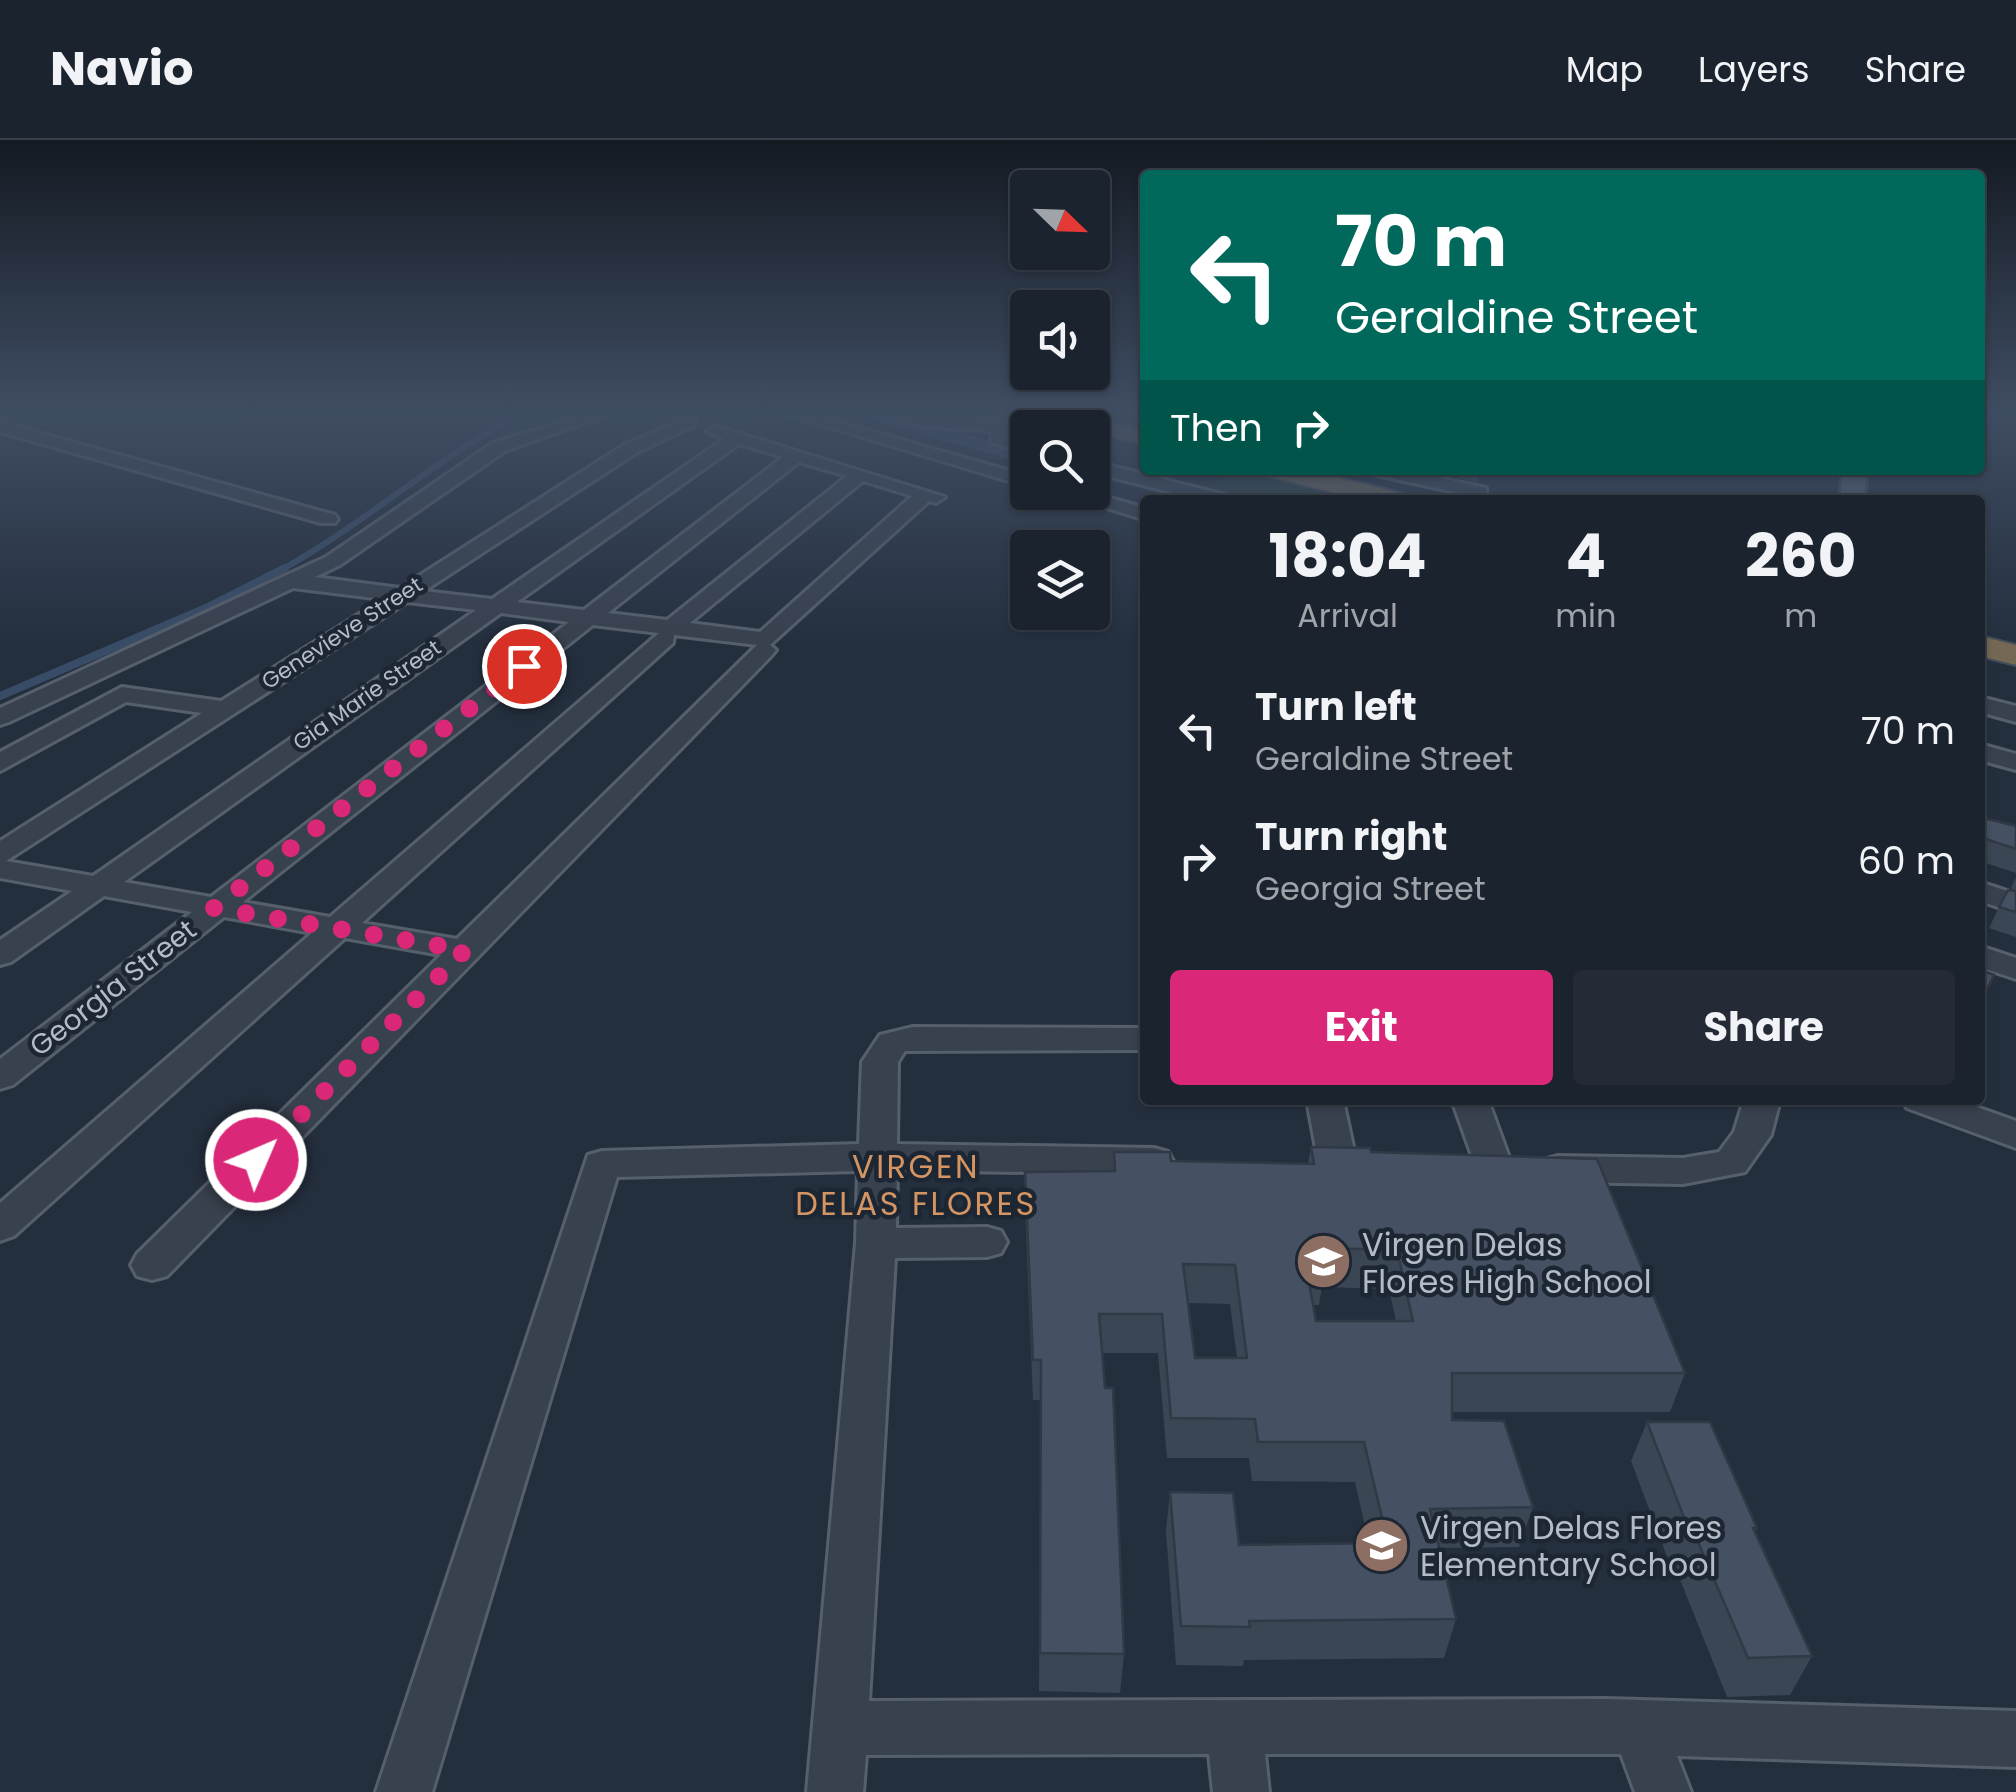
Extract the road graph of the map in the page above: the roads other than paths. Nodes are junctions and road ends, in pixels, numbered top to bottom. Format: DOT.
graph roads {
  1 [pos="225,490"];
  2 [pos="436,490"];
  3 [pos="565,490"];
  4 [pos="661,490"];
  5 [pos="751,490"];
  6 [pos="841,490"];
  7 [pos="909,490"];
  8 [pos="1110,504"];
  9 [pos="1140,513"];
  10 [pos="328,519"];
  11 [pos="292,581"];
  12 [pos="400,594"];
  13 [pos="494,606"];
  14 [pos="586,617"];
  15 [pos="668,633"];
  16 [pos="765,644"];
  17 [pos="1985,647"];
  18 [pos="2016,655"];
  19 [pos="1985,705"];
  20 [pos="224,709"];
  21 [pos="2016,714"];
  22 [pos="0,716"];
  23 [pos="1985,753"];
  24 [pos="2016,762"];
  25 [pos="0,764"];
  26 [pos="0,854"];
  27 [pos="0,870"];
  28 [pos="95,886"];
  29 [pos="1985,894"];
  30 [pos="2016,904"];
  31 [pos="214,908"];
  32 [pos="336,929"];
  33 [pos="465,950"];
  34 [pos="0,955"];
  35 [pos="1985,958"];
  36 [pos="2016,969"];
  37 [pos="1140,1039"];
  38 [pos="0,1077"];
  39 [pos="1326,1105"];
  40 [pos="1470,1105"];
  41 [pos="1761,1105"];
  42 [pos="1934,1105"];
  43 [pos="2016,1135"];
  44 [pos="878,1157"];
  45 [pos="1203,1162"];
  46 [pos="1338,1165"];
  47 [pos="0,1226"];
  48 [pos="988,1242"];
  49 [pos="876,1243"];
  50 [pos="152,1265"];
  51 [pos="1638,1727"];
  52 [pos="841,1728"];
  53 [pos="1234,1729"];
  54 [pos="2016,1739"];
  55 [pos="404,1792"];
  56 [pos="834,1792"];
  57 [pos="1242,1792"];
  58 [pos="1663,1792"];
  1 -- 10 [label="street"];
  2 -- 11 [label="street"];
  3 -- 12 [label="street, Genevieve Street"];
  4 -- 13 [label="street, Gia Marie Street"];
  5 -- 14 [label="street, Georgia Street"];
  6 -- 15 [label="street"];
  7 -- 16 [label="street"];
  8 -- 9 [label="street"];
  11 -- 12 [label="street"];
  11 -- 22 [label="street"];
  12 -- 13 [label="street"];
  12 -- 20 [label="street, Genevieve Street"];
  13 -- 14 [label="street"];
  13 -- 28 [label="street, Gia Marie Street"];
  14 -- 15 [label="street"];
  14 -- 31 [label="street, Georgia Street"];
  15 -- 16 [label="street"];
  15 -- 32 [label="street"];
  16 -- 33 [label="street"];
  17 -- 18 [label="highway"];
  19 -- 21 [label="street"];
  20 -- 25 [label="street"];
  20 -- 26 [label="street, Genevieve Street"];
  23 -- 24 [label="street"];
  27 -- 28 [label="street"];
  28 -- 31 [label="street"];
  28 -- 34 [label="street, Gia Marie Street"];
  29 -- 30 [label="street"];
  31 -- 32 [label="street"];
  31 -- 38 [label="street, Georgia Street"];
  32 -- 33 [label="street"];
  32 -- 47 [label="street"];
  33 -- 50 [label="street"];
  35 -- 36 [label="street"];
  37 -- 44 [label="street"];
  39 -- 46 [label="street"];
  40 -- 41 [label="street"];
  42 -- 43 [label="street"];
  44 -- 45 [label="street"];
  44 -- 49 [label="street"];
  44 -- 55 [label="street"];
  48 -- 49 [label="street"];
  49 -- 52 [label="street"];
  51 -- 53 [label="street"];
  51 -- 54 [label="street"];
  51 -- 58 [label="street"];
  52 -- 53 [label="street"];
  52 -- 56 [label="street"];
  53 -- 57 [label="street"];
}
